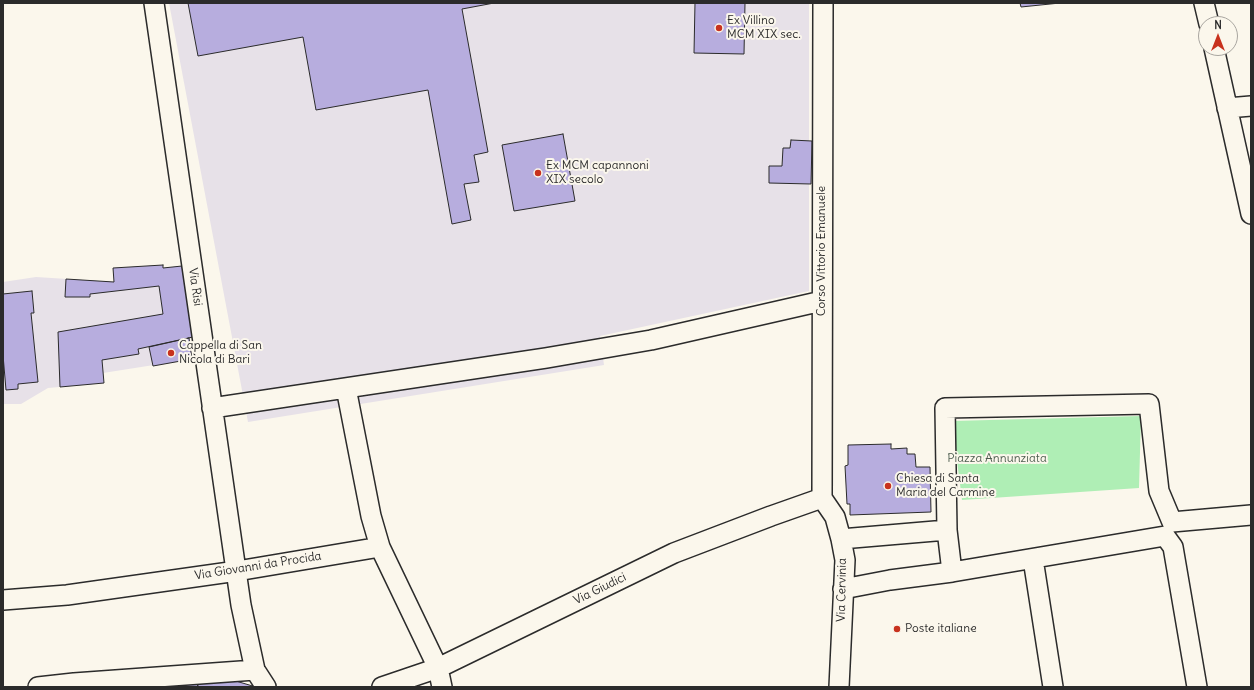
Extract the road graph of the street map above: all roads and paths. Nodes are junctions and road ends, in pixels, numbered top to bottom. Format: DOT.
graph roads {
  1 [pos="154,3"];
  2 [pos="824,3"];
  3 [pos="1204,3"];
  4 [pos="1207,16"];
  5 [pos="1216,56"];
  6 [pos="1251,106"];
  7 [pos="1227,108"];
  8 [pos="1251,214"];
  9 [pos="822,301"];
  10 [pos="346,388"];
  11 [pos="212,408"];
  12 [pos="1159,490"];
  13 [pos="822,498"];
  14 [pos="1251,515"];
  15 [pos="947,530"];
  16 [pos="841,539"];
  17 [pos="1169,542"];
  18 [pos="380,547"];
  19 [pos="1033,559"];
  20 [pos="237,571"];
  21 [pos="952,572"];
  22 [pos="843,590"];
  23 [pos="3,600"];
  24 [pos="438,668"];
  25 [pos="255,670"];
  26 [pos="74,685"];
  27 [pos="38,687"];
  28 [pos="266,687"];
  29 [pos="382,687"];
  30 [pos="442,687"];
  31 [pos="839,687"];
  32 [pos="1053,687"];
  33 [pos="1197,687"];
  1 -- 11 [label="street, Via Risi"];
  2 -- 9 [label="street, Corso Vittorio Emanuele"];
  3 -- 4 [label="street"];
  5 -- 7 [label="street"];
  6 -- 7 [label="street"];
  7 -- 8 [label="street"];
  9 -- 10 [label="street"];
  9 -- 13 [label="street, Corso Vittorio Emanuele"];
  10 -- 11 [label="street"];
  10 -- 18 [label="street"];
  11 -- 20 [label="street, Via Risi"];
  12 -- 14 [label="street"];
  12 -- 15 [label="street"];
  12 -- 17 [label="street"];
  13 -- 16 [label="street, Via Cervinia"];
  13 -- 24 [label="street, Via Giudici"];
  15 -- 16 [label="street"];
  15 -- 21 [label="street"];
  16 -- 22 [label="street, Via Cervinia"];
  17 -- 19 [label="street"];
  17 -- 33 [label="street"];
  18 -- 20 [label="street, Via Giovanni da Procida"];
  18 -- 24 [label="street"];
  19 -- 21 [label="street"];
  19 -- 32 [label="street"];
  20 -- 23 [label="street, Via Giovanni da Procida"];
  20 -- 25 [label="street, Via Risi"];
  21 -- 22 [label="street"];
  22 -- 31 [label="street, Via Cervinia"];
  24 -- 29 [label="street, Via Giudici"];
  24 -- 30 [label="street"];
  25 -- 26 [label="street"];
  25 -- 28 [label="street"];
  26 -- 27 [label="street"];
}
